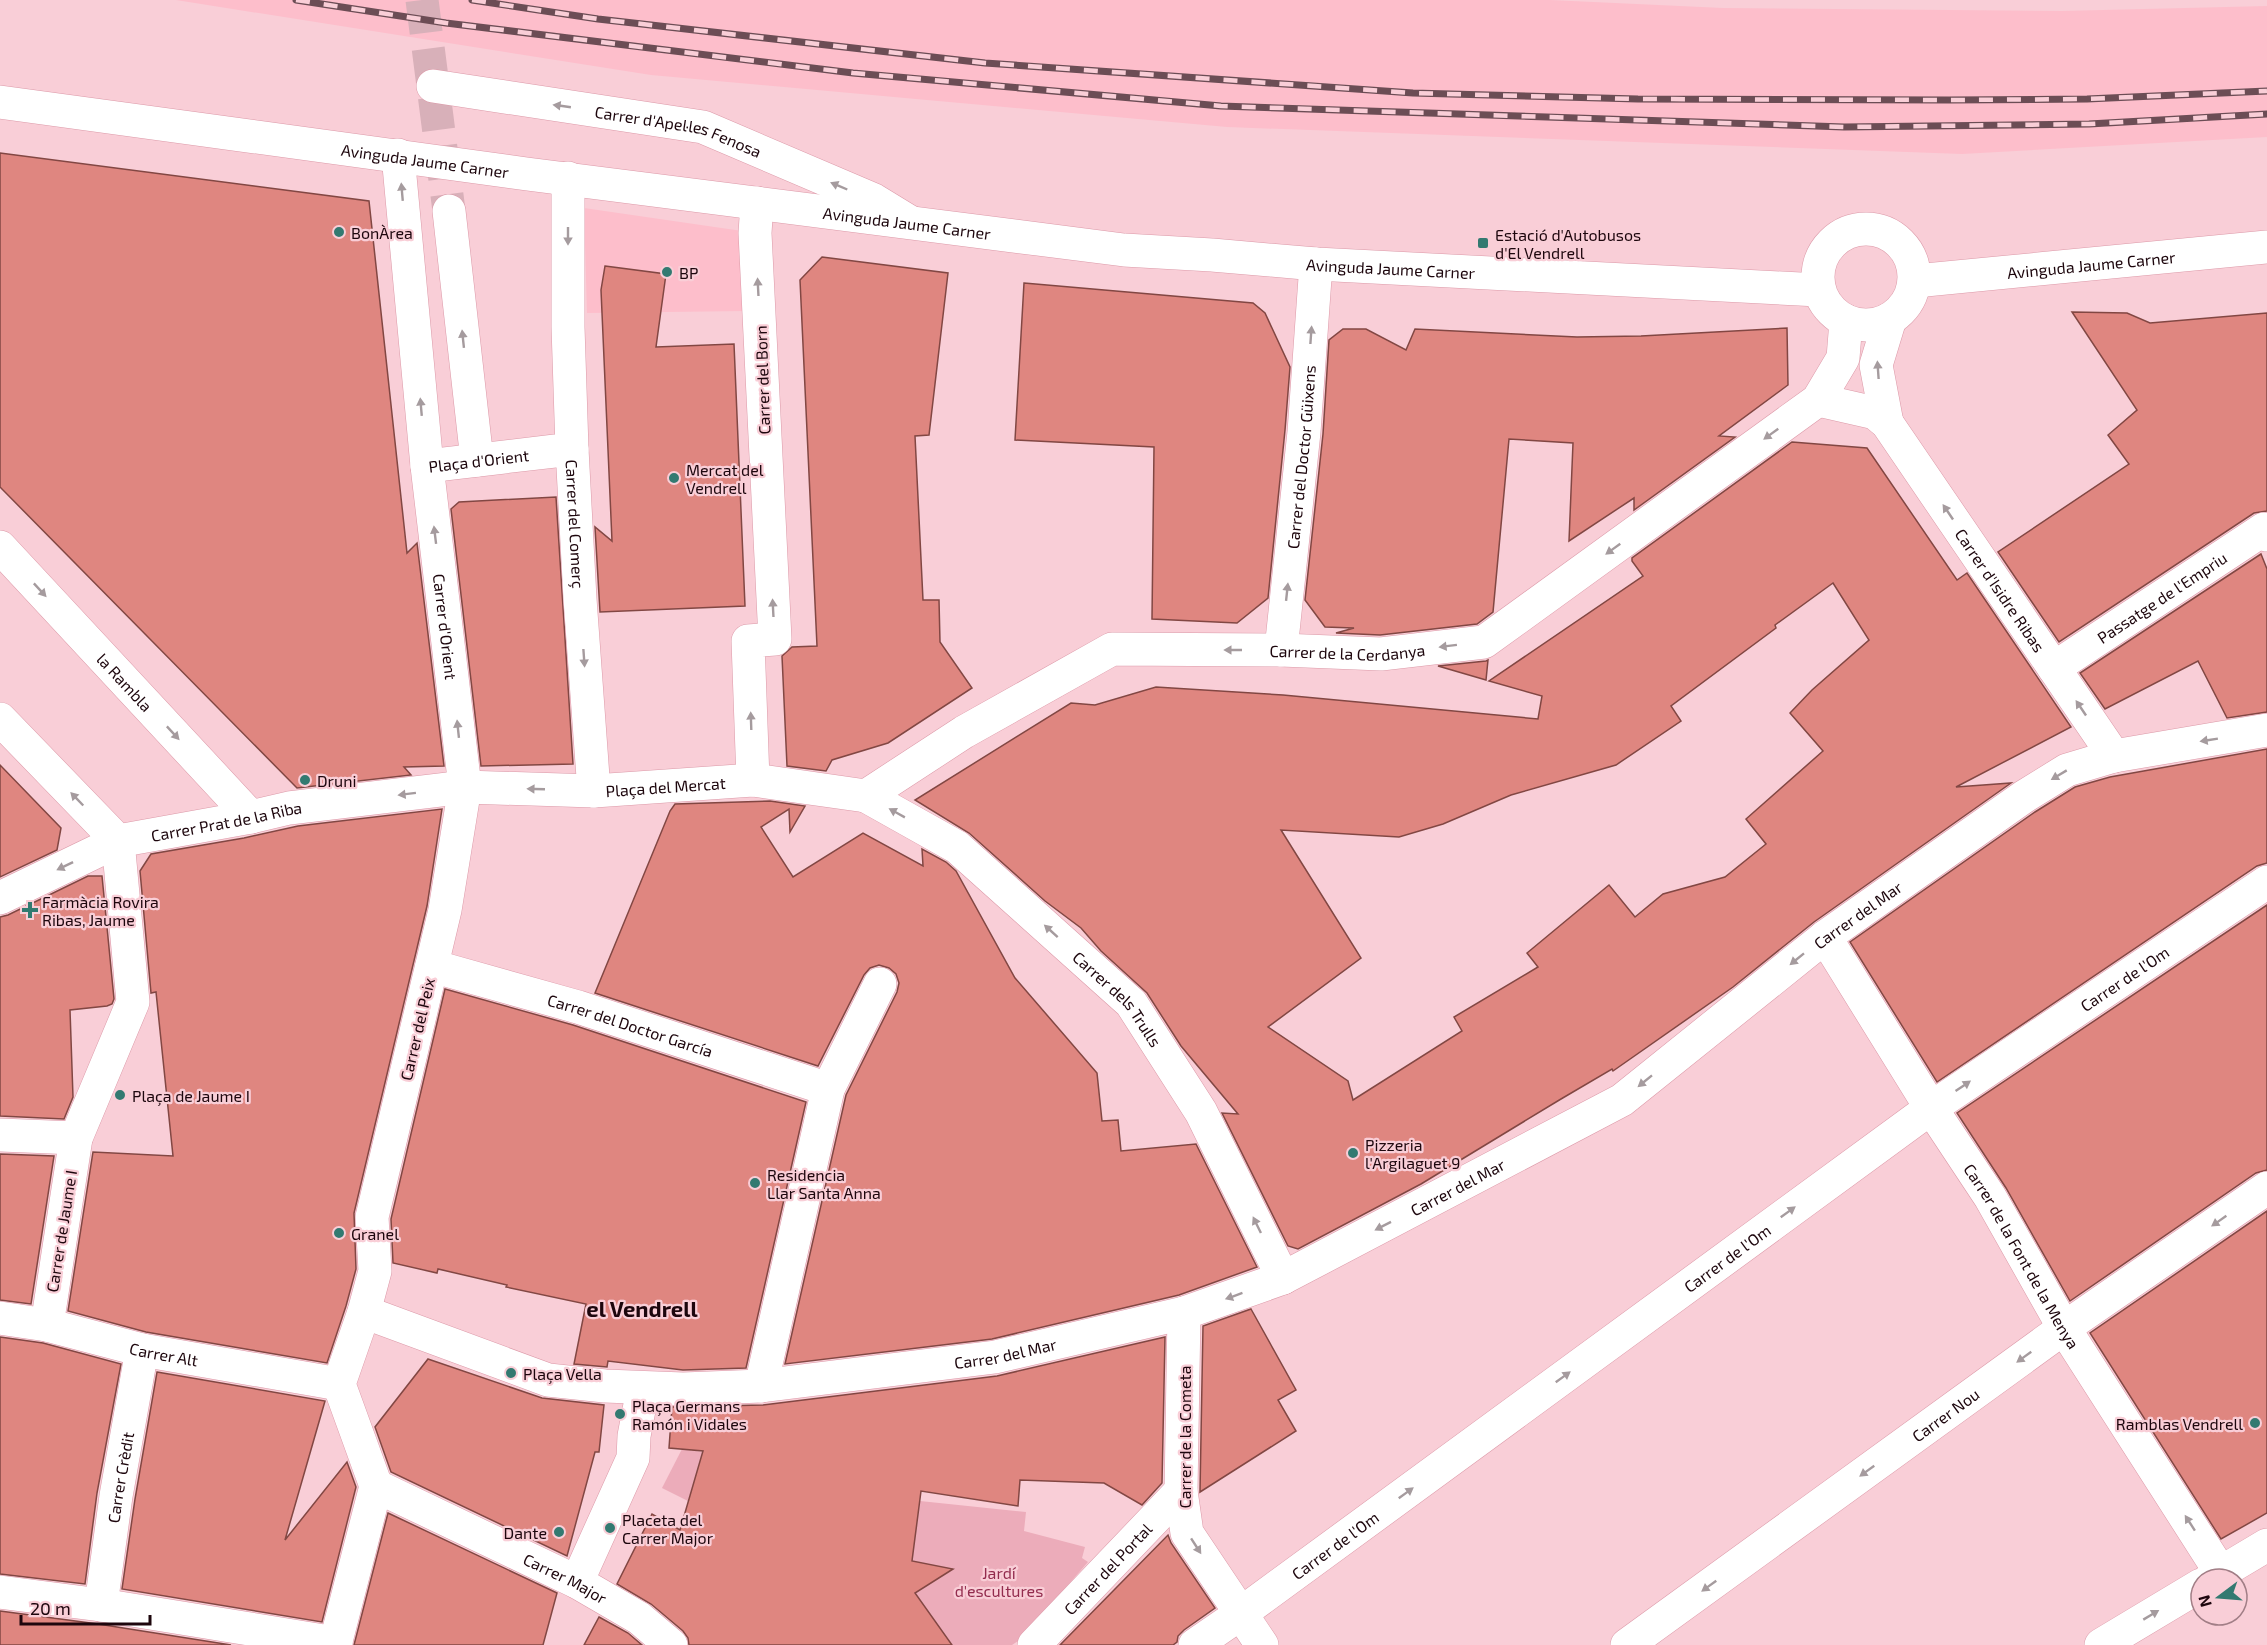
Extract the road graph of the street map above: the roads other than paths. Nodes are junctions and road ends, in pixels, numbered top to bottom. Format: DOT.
graph roads {
  1 [pos="433,86"];
  2 [pos="0,102"];
  3 [pos="398,155"];
  4 [pos="568,178"];
  5 [pos="757,203"];
  6 [pos="449,212"];
  7 [pos="910,222"];
  8 [pos="2267,247"];
  9 [pos="1316,264"];
  10 [pos="1915,281"];
  11 [pos="1819,290"];
  12 [pos="1890,319"];
  13 [pos="1846,321"];
  14 [pos="1818,400"];
  15 [pos="1887,423"];
  16 [pos="572,449"];
  17 [pos="477,460"];
  18 [pos="427,466"];
  19 [pos="2267,536"];
  20 [pos="0,547"];
  21 [pos="580,599"];
  22 [pos="1281,650"];
  23 [pos="2054,668"];
  24 [pos="0,719"];
  25 [pos="2265,735"];
  26 [pos="2114,756"];
  27 [pos="753,780"];
  28 [pos="465,787"];
  29 [pos="594,791"];
  30 [pos="866,796"];
  31 [pos="251,817"];
  32 [pos="118,841"];
  33 [pos="2267,882"];
  34 [pos="0,898"];
  35 [pos="1825,937"];
  36 [pos="432,966"];
  37 [pos="880,984"];
  38 [pos="828,1089"];
  39 [pos="1931,1108"];
  40 [pos="0,1136"];
  41 [pos="76,1138"];
  42 [pos="2267,1188"];
  43 [pos="1283,1278"];
  44 [pos="364,1312"];
  45 [pos="1184,1313"];
  46 [pos="0,1318"];
  47 [pos="47,1324"];
  48 [pos="2064,1328"];
  49 [pos="142,1350"];
  50 [pos="334,1383"];
  51 [pos="761,1386"];
  52 [pos="643,1389"];
  53 [pos="372,1474"];
  54 [pos="1181,1491"];
  55 [pos="2267,1545"];
  56 [pos="2204,1567"];
  57 [pos="2231,1567"];
  58 [pos="577,1582"];
  59 [pos="0,1592"];
  60 [pos="2189,1592"];
  61 [pos="101,1605"];
  62 [pos="1240,1614"];
  63 [pos="336,1644"];
  64 [pos="671,1645"];
  65 [pos="1034,1645"];
  66 [pos="1195,1645"];
  67 [pos="1262,1645"];
  68 [pos="1626,1645"];
  69 [pos="2101,1645"];
  7 -- 1 [label="street, Carrer d'Apel·les Fenosa, one-way"];
  2 -- 3 [label="street, Avinguda Jaume Carner"];
  3 -- 4 [label="street, Avinguda Jaume Carner"];
  18 -- 3 [label="street, Plaça d'Orient, one-way"];
  4 -- 5 [label="street, Avinguda Jaume Carner"];
  4 -- 16 [label="street, one-way"];
  5 -- 7 [label="street, Avinguda Jaume Carner"];
  27 -- 5 [label="street, Carrer del Born, one-way"];
  17 -- 6 [label="street, one-way"];
  7 -- 9 [label="street, Avinguda Jaume Carner"];
  8 -- 10 [label="street, Avinguda Jaume Carner"];
  9 -- 11 [label="street, Avinguda Jaume Carner"];
  22 -- 9 [label="street, Carrer del Doctor Güixens, one-way"];
  10 -- 11 [label="street"];
  10 -- 12 [label="street"];
  11 -- 13 [label="street"];
  12 -- 13 [label="street"];
  15 -- 12 [label="street, Carrer d'Isidre Ribas, one-way"];
  13 -- 14 [label="street, Carrer de la Cerdanya"];
  14 -- 15 [label="street, Carrer d'Isidre Ribas"];
  14 -- 22 [label="street, Carrer de la Cerdanya, one-way"];
  23 -- 15 [label="street, Carrer d'Isidre Ribas, one-way"];
  16 -- 17 [label="street, Plaça d'Orient"];
  16 -- 21 [label="street, Carrer del Comerç"];
  17 -- 18 [label="street, Plaça d'Orient"];
  28 -- 18 [label="street, Carrer d'Orient, one-way"];
  19 -- 23 [label="street, Passatge de l'Empriu"];
  20 -- 31 [label="street, la Rambla, one-way"];
  21 -- 29 [label="street, Plaça del Mercat, one-way"];
  22 -- 30 [label="street, Carrer de la Cerdanya, one-way"];
  26 -- 23 [label="street, Carrer d'Isidre Ribas, one-way"];
  32 -- 24 [label="street, one-way"];
  25 -- 26 [label="street, Carrer del Mar, one-way"];
  26 -- 35 [label="street, Carrer del Mar, one-way"];
  27 -- 29 [label="street, Plaça del Mercat"];
  27 -- 30 [label="street"];
  29 -- 28 [label="street, Carrer Prat de la Riba, one-way"];
  28 -- 31 [label="street, Carrer Prat de la Riba, one-way"];
  28 -- 36 [label="street, Carrer del Peix"];
  43 -- 30 [label="street, Carrer dels Trulls, one-way"];
  31 -- 32 [label="street, Carrer Prat de la Riba"];
  32 -- 34 [label="street, Carrer Prat de la Riba, one-way"];
  32 -- 41 [label="street"];
  39 -- 33 [label="street, Carrer de l'Om, one-way"];
  35 -- 39 [label="street, Carrer de la Font de la Menya"];
  35 -- 43 [label="street, Carrer del Mar, one-way"];
  36 -- 38 [label="street, Carrer del Doctor García"];
  36 -- 44 [label="street, Carrer del Peix"];
  37 -- 38 [label="street"];
  38 -- 51 [label="street"];
  39 -- 48 [label="street, Carrer de la Font de la Menya"];
  62 -- 39 [label="street, Carrer de l'Om, one-way"];
  40 -- 41 [label="street"];
  41 -- 47 [label="street, Carrer de Jaume I"];
  42 -- 48 [label="street, Carrer Nou, one-way"];
  43 -- 45 [label="street, Carrer del Mar, one-way"];
  44 -- 50 [label="street"];
  44 -- 52 [label="street, Carrer del Mar"];
  45 -- 51 [label="street, Carrer del Mar"];
  45 -- 54 [label="street, Carrer de la Cometa"];
  46 -- 47 [label="street, Carrer Alt"];
  47 -- 49 [label="street, Carrer Alt"];
  56 -- 48 [label="street, Carrer de la Font de la Menya, one-way"];
  48 -- 68 [label="street, Carrer Nou, one-way"];
  49 -- 50 [label="street, Carrer Alt"];
  49 -- 61 [label="street, Carrer Crèdit"];
  50 -- 53 [label="street"];
  51 -- 52 [label="street, Carrer del Mar"];
  52 -- 58 [label="street"];
  53 -- 58 [label="street, Carrer Major"];
  53 -- 63 [label="street"];
  54 -- 62 [label="street, Carrer de la Cometa, one-way"];
  54 -- 65 [label="street, Carrer del Portal"];
  55 -- 57 [label="street"];
  58 -- 64 [label="street, Carrer Major"];
  59 -- 61 [label="street"];
  69 -- 60 [label="street, one-way"];
  61 -- 63 [label="street"];
  62 -- 66 [label="street, Carrer de l'Om"];
  62 -- 67 [label="street, Carrer de la Cometa"];
}
